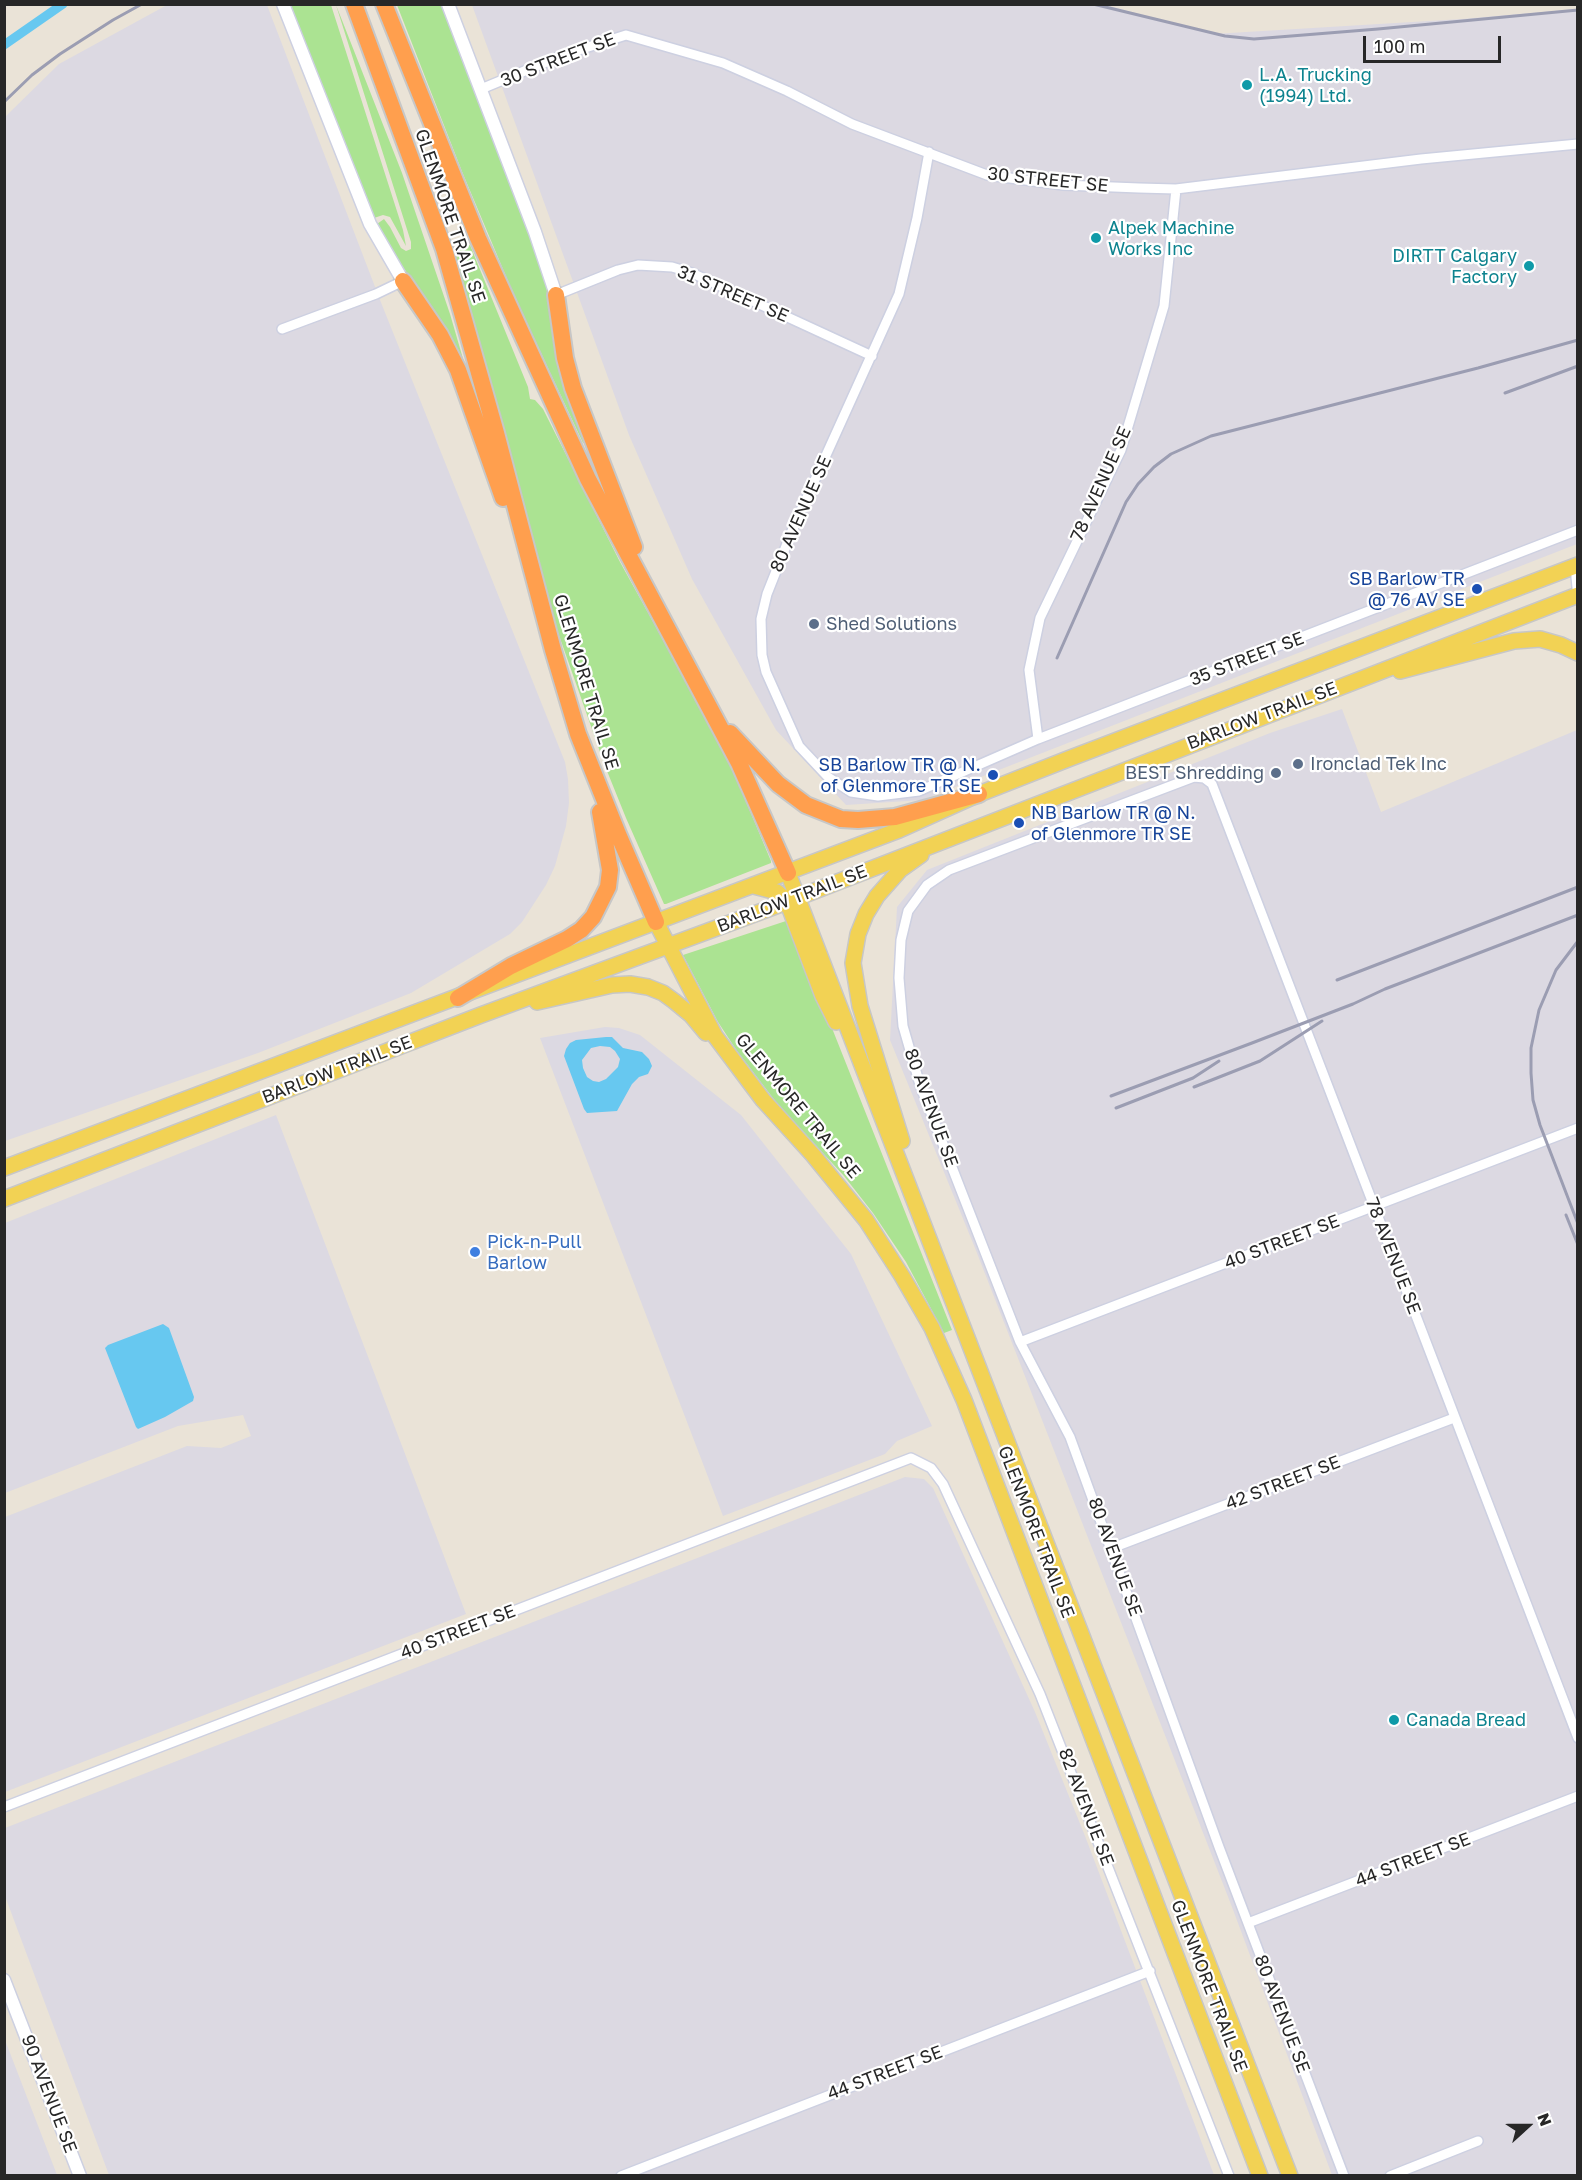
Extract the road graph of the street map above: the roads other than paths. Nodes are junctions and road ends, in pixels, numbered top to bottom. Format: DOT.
graph roads {
  1 [pos="283,4"];
  2 [pos="354,4"];
  3 [pos="384,4"];
  4 [pos="448,4"];
  5 [pos="481,89"];
  6 [pos="1578,144"];
  7 [pos="929,152"];
  8 [pos="1176,189"];
  9 [pos="403,281"];
  10 [pos="556,295"];
  11 [pos="282,329"];
  12 [pos="872,356"];
  13 [pos="1578,530"];
  14 [pos="1577,567"];
  15 [pos="1577,596"];
  16 [pos="666,626"];
  17 [pos="553,650"];
  18 [pos="1578,652"];
  19 [pos="1364,676"];
  20 [pos="714,715"];
  21 [pos="1038,740"];
  22 [pos="590,767"];
  23 [pos="1204,778"];
  24 [pos="919,790"];
  25 [pos="979,794"];
  26 [pos="961,834"];
  27 [pos="788,873"];
  28 [pos="752,886"];
  29 [pos="792,899"];
  30 [pos="656,922"];
  31 [pos="667,946"];
  32 [pos="458,998"];
  33 [pos="481,1015"];
  34 [pos="740,1071"];
  35 [pos="1578,1128"];
  36 [pos="4,1168"];
  37 [pos="4,1199"];
  38 [pos="1375,1206"];
  39 [pos="918,1209"];
  40 [pos="1020,1342"];
  41 [pos="1454,1418"];
  42 [pos="911,1458"];
  43 [pos="1112,1548"];
  44 [pos="1578,1737"];
  45 [pos="1578,1796"];
  46 [pos="4,1807"];
  47 [pos="1248,1923"];
  48 [pos="1150,1971"];
  49 [pos="4,1980"];
  50 [pos="1478,2141"];
  51 [pos="80,2175"];
  52 [pos="621,2175"];
  53 [pos="1229,2175"];
  54 [pos="1260,2175"];
  55 [pos="1290,2175"];
  56 [pos="1344,2175"];
  57 [pos="1390,2175"];
  1 -- 9 [label="street"];
  2 -- 17 [label="highway, GLENMORE TRAIL SE"];
  3 -- 16 [label="highway, GLENMORE TRAIL SE"];
  4 -- 5 [label="street"];
  5 -- 7 [label="street, 30 STREET SE"];
  5 -- 10 [label="street"];
  6 -- 8 [label="street, 30 STREET SE"];
  7 -- 8 [label="street, 30 STREET SE"];
  7 -- 12 [label="street, 80 AVENUE SE"];
  8 -- 21 [label="street, 78 AVENUE SE"];
  9 -- 11 [label="street"];
  9 -- 17 [label="highway"];
  10 -- 12 [label="street, 31 STREET SE"];
  10 -- 16 [label="highway"];
  12 -- 24 [label="street, 80 AVENUE SE"];
  13 -- 21 [label="street, 35 STREET SE"];
  14 -- 15 [label="street"];
  14 -- 25 [label="main road, BARLOW TRAIL SE"];
  15 -- 19 [label="main road, BARLOW TRAIL SE"];
  16 -- 20 [label="highway, GLENMORE TRAIL SE"];
  17 -- 22 [label="highway, GLENMORE TRAIL SE"];
  18 -- 19 [label="main road"];
  19 -- 26 [label="main road, BARLOW TRAIL SE"];
  20 -- 25 [label="highway"];
  20 -- 27 [label="highway, GLENMORE TRAIL SE"];
  21 -- 24 [label="street, 35 STREET SE"];
  22 -- 30 [label="highway, GLENMORE TRAIL SE"];
  22 -- 32 [label="highway"];
  23 -- 38 [label="street, 78 AVENUE SE"];
  23 -- 40 [label="street, 80 AVENUE SE"];
  25 -- 27 [label="main road, BARLOW TRAIL SE"];
  26 -- 29 [label="main road, BARLOW TRAIL SE"];
  26 -- 39 [label="main road"];
  27 -- 28 [label="main road, BARLOW TRAIL SE"];
  27 -- 29 [label="main road, GLENMORE TRAIL SE"];
  28 -- 29 [label="main road"];
  28 -- 30 [label="main road, BARLOW TRAIL SE"];
  29 -- 31 [label="main road, BARLOW TRAIL SE"];
  29 -- 39 [label="main road, GLENMORE TRAIL SE"];
  30 -- 31 [label="main road, GLENMORE TRAIL SE"];
  30 -- 32 [label="main road, BARLOW TRAIL SE"];
  31 -- 33 [label="main road, BARLOW TRAIL SE"];
  31 -- 34 [label="main road, GLENMORE TRAIL SE"];
  32 -- 36 [label="main road, BARLOW TRAIL SE"];
  33 -- 34 [label="main road"];
  33 -- 37 [label="main road, BARLOW TRAIL SE"];
  34 -- 54 [label="main road, GLENMORE TRAIL SE"];
  35 -- 38 [label="street, 40 STREET SE"];
  38 -- 40 [label="street, 40 STREET SE"];
  38 -- 41 [label="street, 78 AVENUE SE"];
  39 -- 55 [label="main road, GLENMORE TRAIL SE"];
  40 -- 43 [label="street, 80 AVENUE SE"];
  41 -- 43 [label="street, 42 STREET SE"];
  41 -- 44 [label="street, 78 AVENUE SE"];
  42 -- 46 [label="street, 40 STREET SE"];
  42 -- 48 [label="street, 82 AVENUE SE"];
  43 -- 47 [label="street, 80 AVENUE SE"];
  45 -- 47 [label="street, 44 STREET SE"];
  47 -- 56 [label="street, 80 AVENUE SE"];
  48 -- 52 [label="street, 44 STREET SE"];
  48 -- 53 [label="street, 82 AVENUE SE"];
  49 -- 51 [label="street, 90 AVENUE SE"];
  50 -- 57 [label="street"];
}
